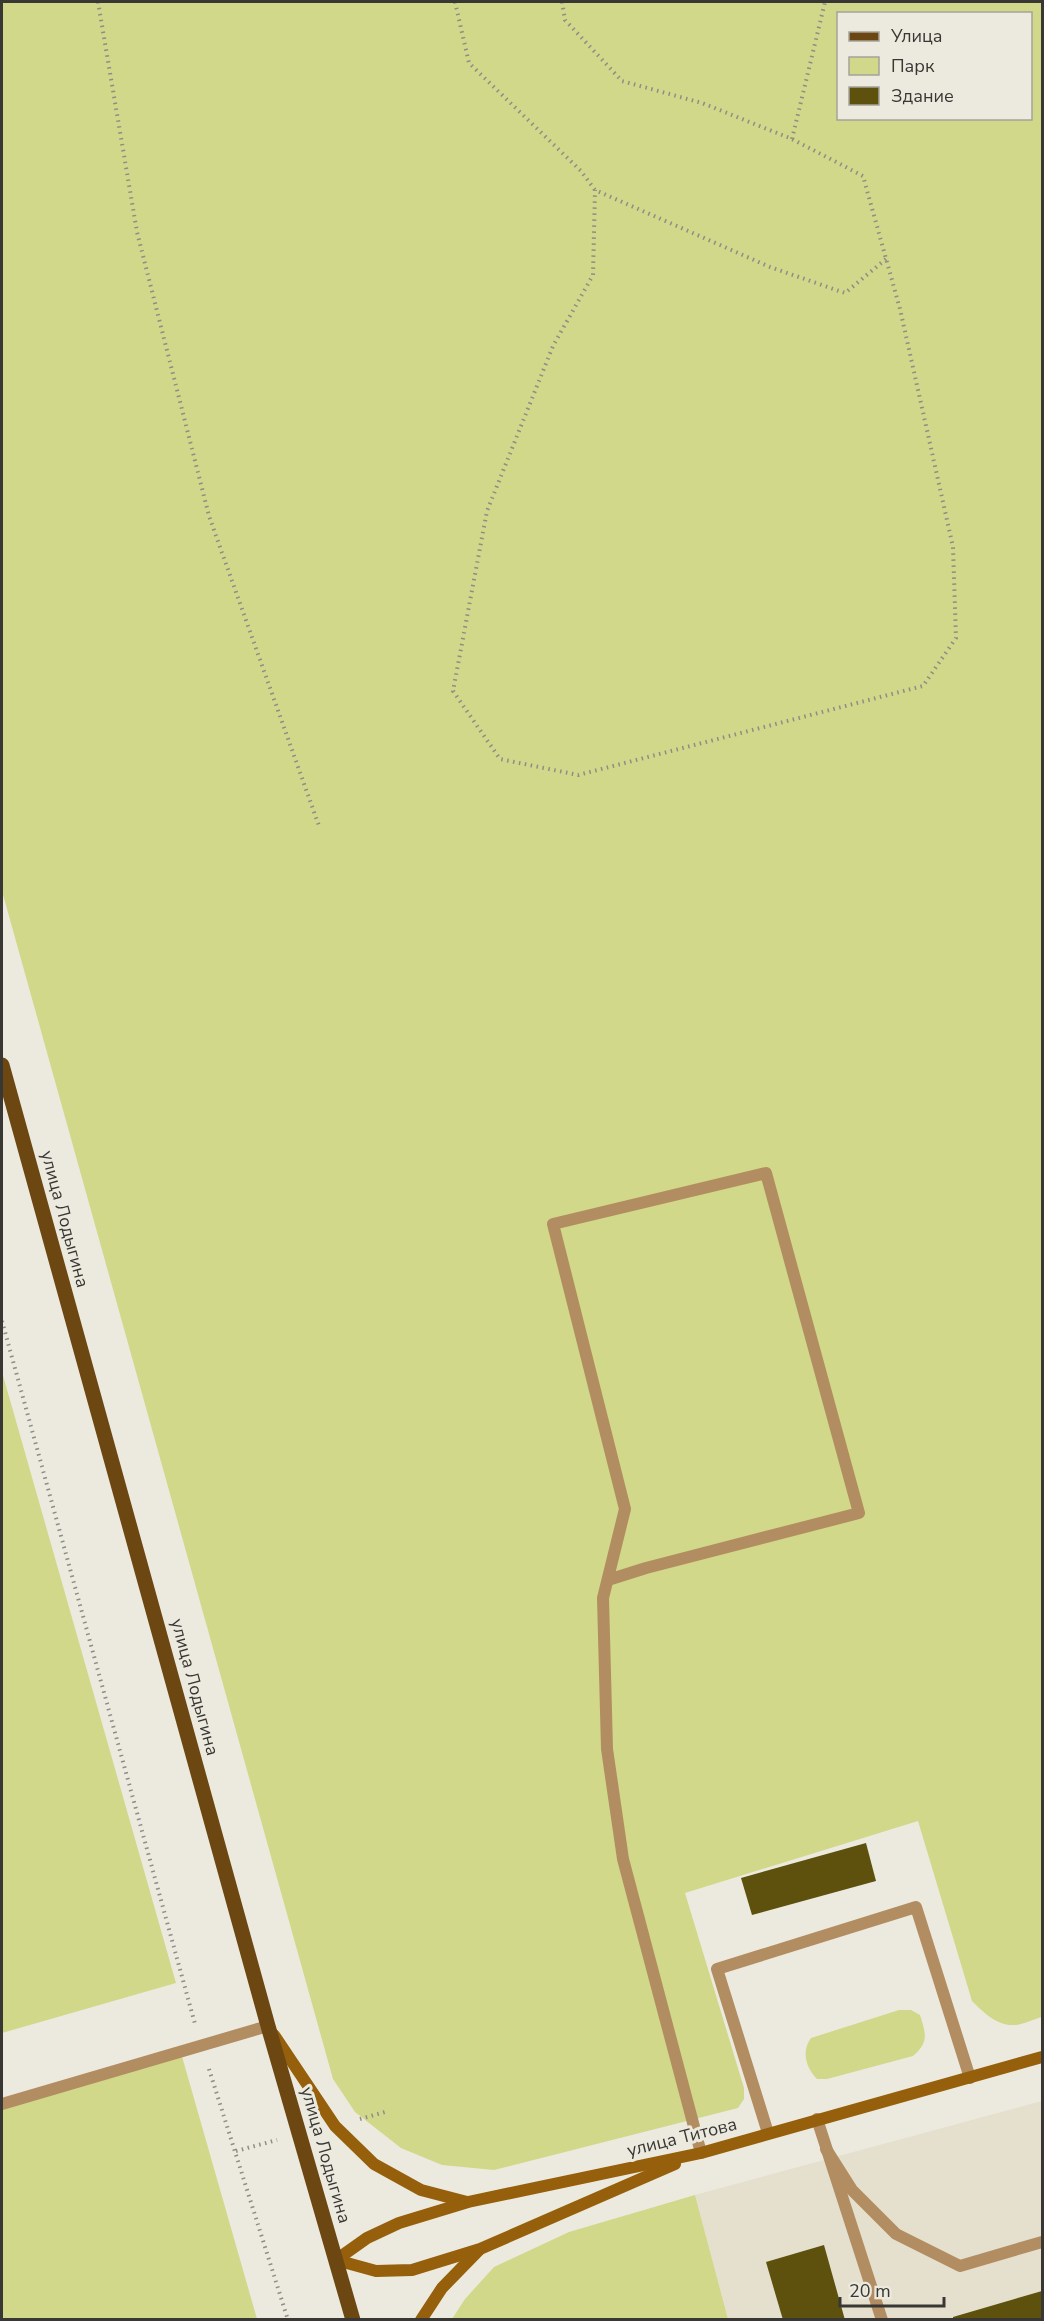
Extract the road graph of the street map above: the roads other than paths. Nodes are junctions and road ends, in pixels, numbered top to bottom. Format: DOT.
graph roads {
  1 [pos="2,1065"];
  2 [pos="608,1580"];
  3 [pos="268,2026"];
  4 [pos="1042,2057"];
  5 [pos="970,2078"];
  6 [pos="2,2104"];
  7 [pos="817,2119"];
  8 [pos="768,2133"];
  9 [pos="826,2148"];
  10 [pos="701,2153"];
  11 [pos="468,2202"];
  12 [pos="1042,2242"];
  13 [pos="480,2249"];
  14 [pos="336,2260"];
  15 [pos="353,2319"];
  16 [pos="420,2319"];
  17 [pos="882,2319"];
  1 -- 3 [label="main road, улица Лодыгина"];
  2 -- 2 [label="lane"];
  2 -- 10 [label="lane"];
  3 -- 6 [label="lane"];
  3 -- 11 [label="main road"];
  3 -- 14 [label="main road, улица Лодыгина"];
  4 -- 5 [label="main road, улица Титова"];
  5 -- 7 [label="main road, улица Титова"];
  5 -- 8 [label="lane"];
  7 -- 8 [label="main road, улица Титова"];
  7 -- 9 [label="lane"];
  8 -- 10 [label="main road, улица Титова"];
  9 -- 12 [label="lane"];
  9 -- 17 [label="lane"];
  10 -- 11 [label="main road, улица Титова"];
  10 -- 13 [label="main road"];
  11 -- 14 [label="main road, улица Титова"];
  13 -- 14 [label="main road"];
  13 -- 16 [label="main road"];
  14 -- 15 [label="main road, улица Лодыгина"];
}
